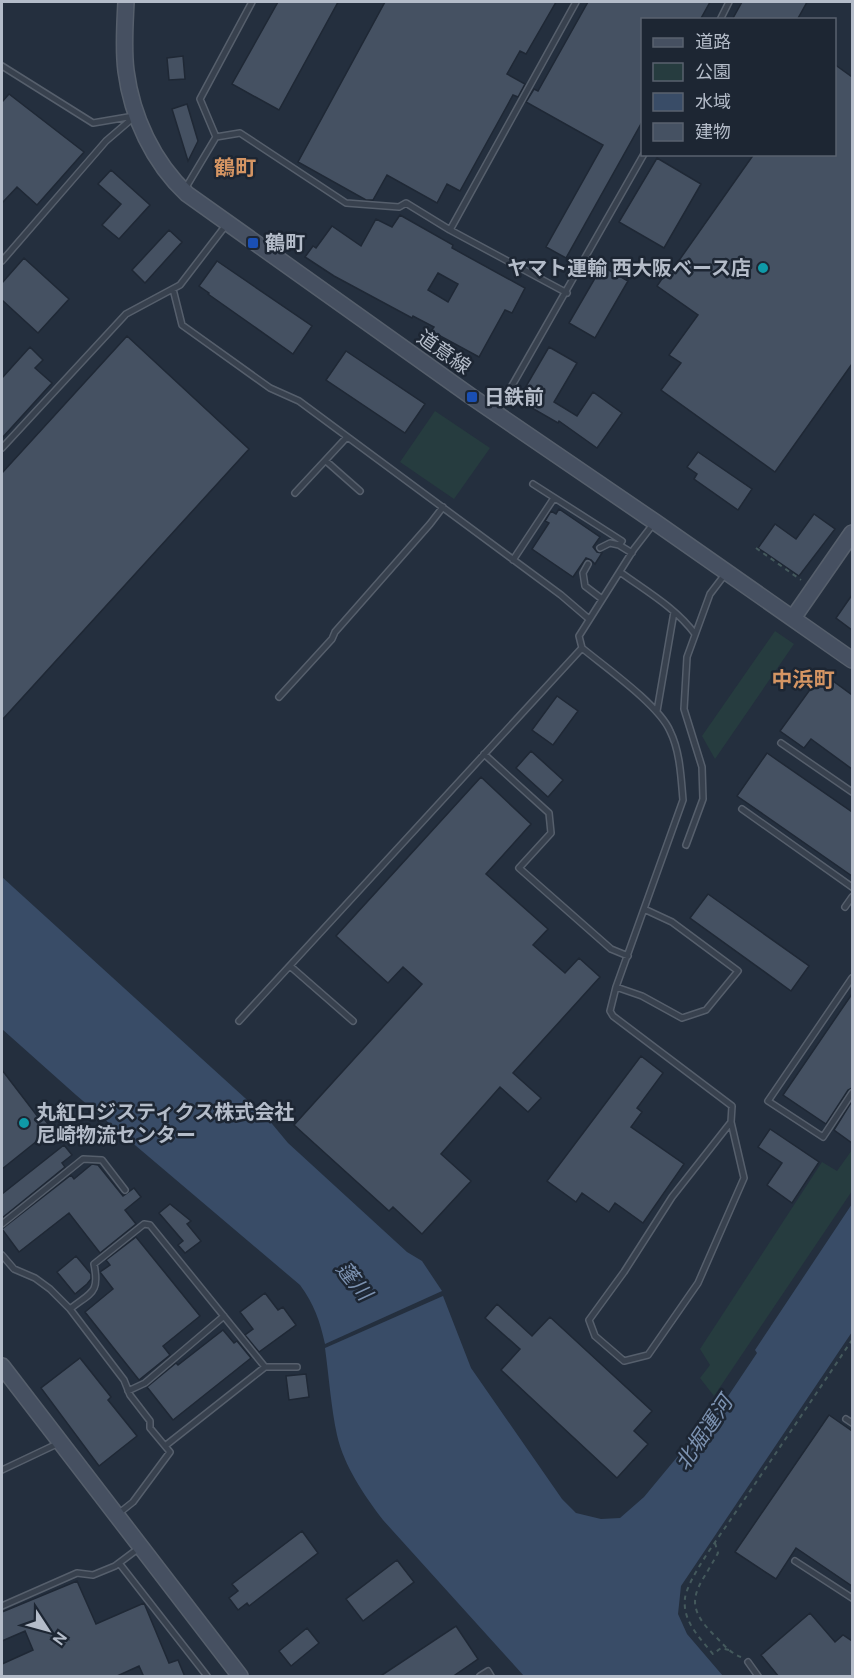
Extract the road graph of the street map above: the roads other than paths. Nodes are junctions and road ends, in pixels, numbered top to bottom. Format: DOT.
graph roads {
  1 [pos="126,2"];
  2 [pos="252,2"];
  3 [pos="576,2"];
  4 [pos="729,2"];
  5 [pos="721,18"];
  6 [pos="2,66"];
  7 [pos="135,116"];
  8 [pos="216,137"];
  9 [pos="643,156"];
  10 [pos="183,191"];
  11 [pos="227,224"];
  12 [pos="450,230"];
  13 [pos="2,261"];
  14 [pos="173,289"];
  15 [pos="567,293"];
  16 [pos="496,414"];
  17 [pos="347,436"];
  18 [pos="2,448"];
  19 [pos="326,461"];
  20 [pos="533,484"];
  21 [pos="360,491"];
  22 [pos="295,493"];
  23 [pos="554,498"];
  24 [pos="443,507"];
  25 [pos="656,522"];
  26 [pos="852,533"];
  27 [pos="619,545"];
  28 [pos="600,548"];
  29 [pos="632,553"];
  30 [pos="513,560"];
  31 [pos="588,564"];
  32 [pos="620,572"];
  33 [pos="727,572"];
  34 [pos="602,599"];
  35 [pos="674,612"];
  36 [pos="793,618"];
  37 [pos="589,619"];
  38 [pos="695,634"];
  39 [pos="582,648"];
  40 [pos="852,660"];
  41 [pos="279,697"];
  42 [pos="657,711"];
  43 [pos="781,743"];
  44 [pos="484,754"];
  45 [pos="852,792"];
  46 [pos="742,809"];
  47 [pos="686,845"];
  48 [pos="852,887"];
  49 [pos="852,897"];
  50 [pos="845,908"];
  51 [pos="644,909"];
  52 [pos="628,956"];
  53 [pos="290,966"];
  54 [pos="852,978"];
  55 [pos="616,987"];
  56 [pos="239,1021"];
  57 [pos="353,1021"];
  58 [pos="852,1093"];
  59 [pos="731,1122"];
  60 [pos="125,1190"];
  61 [pos="2,1224"];
  62 [pos="2,1255"];
  63 [pos="70,1309"];
  64 [pos="224,1316"];
  65 [pos="2,1366"];
  66 [pos="297,1366"];
  67 [pos="266,1367"];
  68 [pos="128,1391"];
  69 [pos="846,1419"];
  70 [pos="852,1423"];
  71 [pos="60,1443"];
  72 [pos="165,1446"];
  73 [pos="2,1470"];
  74 [pos="116,1515"];
  75 [pos="140,1547"];
  76 [pos="795,1561"];
  77 [pos="119,1563"];
  78 [pos="852,1598"];
  79 [pos="2,1606"];
  80 [pos="748,1662"];
  81 [pos="207,1677"];
  82 [pos="240,1677"];
  83 [pos="480,1677"];
  84 [pos="491,1677"];
  85 [pos="758,1677"];
  1 -- 7 [label="street, 道意線"];
  2 -- 8 [label="lane"];
  3 -- 12 [label="lane"];
  4 -- 5 [label="lane"];
  6 -- 7 [label="lane"];
  7 -- 10 [label="street, 道意線"];
  7 -- 13 [label="lane"];
  8 -- 10 [label="lane"];
  8 -- 12 [label="lane"];
  9 -- 15 [label="lane"];
  10 -- 11 [label="street, 道意線"];
  11 -- 14 [label="lane"];
  11 -- 16 [label="street, 道意線"];
  12 -- 15 [label="lane"];
  14 -- 17 [label="lane"];
  14 -- 18 [label="lane"];
  15 -- 16 [label="lane"];
  16 -- 25 [label="street, 道意線"];
  17 -- 19 [label="lane"];
  17 -- 24 [label="lane"];
  19 -- 21 [label="lane"];
  19 -- 22 [label="lane"];
  20 -- 23 [label="lane"];
  23 -- 27 [label="lane"];
  23 -- 30 [label="lane"];
  24 -- 30 [label="lane"];
  24 -- 41 [label="lane"];
  25 -- 29 [label="lane"];
  25 -- 33 [label="street, 道意線"];
  26 -- 36 [label="street"];
  27 -- 28 [label="lane"];
  27 -- 29 [label="lane"];
  29 -- 32 [label="lane"];
  30 -- 37 [label="lane"];
  31 -- 34 [label="lane"];
  32 -- 34 [label="lane"];
  32 -- 35 [label="lane"];
  33 -- 36 [label="street, 道意線"];
  33 -- 38 [label="lane"];
  34 -- 37 [label="lane"];
  35 -- 38 [label="lane"];
  35 -- 42 [label="lane"];
  36 -- 40 [label="street, 道意線"];
  37 -- 39 [label="lane"];
  38 -- 47 [label="lane"];
  39 -- 42 [label="lane"];
  39 -- 44 [label="lane"];
  42 -- 51 [label="lane"];
  43 -- 45 [label="lane"];
  44 -- 52 [label="lane"];
  44 -- 53 [label="lane"];
  46 -- 48 [label="lane"];
  49 -- 50 [label="lane"];
  51 -- 52 [label="lane"];
  51 -- 55 [label="lane"];
  52 -- 55 [label="lane"];
  53 -- 56 [label="lane"];
  53 -- 57 [label="lane"];
  54 -- 58 [label="lane"];
  55 -- 59 [label="lane"];
  59 -- 59 [label="lane"];
  60 -- 61 [label="lane"];
  62 -- 63 [label="lane"];
  63 -- 64 [label="lane"];
  63 -- 68 [label="lane"];
  64 -- 67 [label="lane"];
  64 -- 68 [label="lane"];
  65 -- 71 [label="street"];
  66 -- 67 [label="lane"];
  67 -- 72 [label="lane"];
  68 -- 72 [label="lane"];
  69 -- 70 [label="lane"];
  71 -- 73 [label="lane"];
  71 -- 74 [label="street"];
  72 -- 74 [label="lane"];
  74 -- 75 [label="street"];
  75 -- 77 [label="lane"];
  75 -- 82 [label="street"];
  76 -- 78 [label="lane"];
  77 -- 79 [label="lane"];
  77 -- 81 [label="lane"];
  80 -- 85 [label="lane"];
  83 -- 84 [label="lane"];
}
